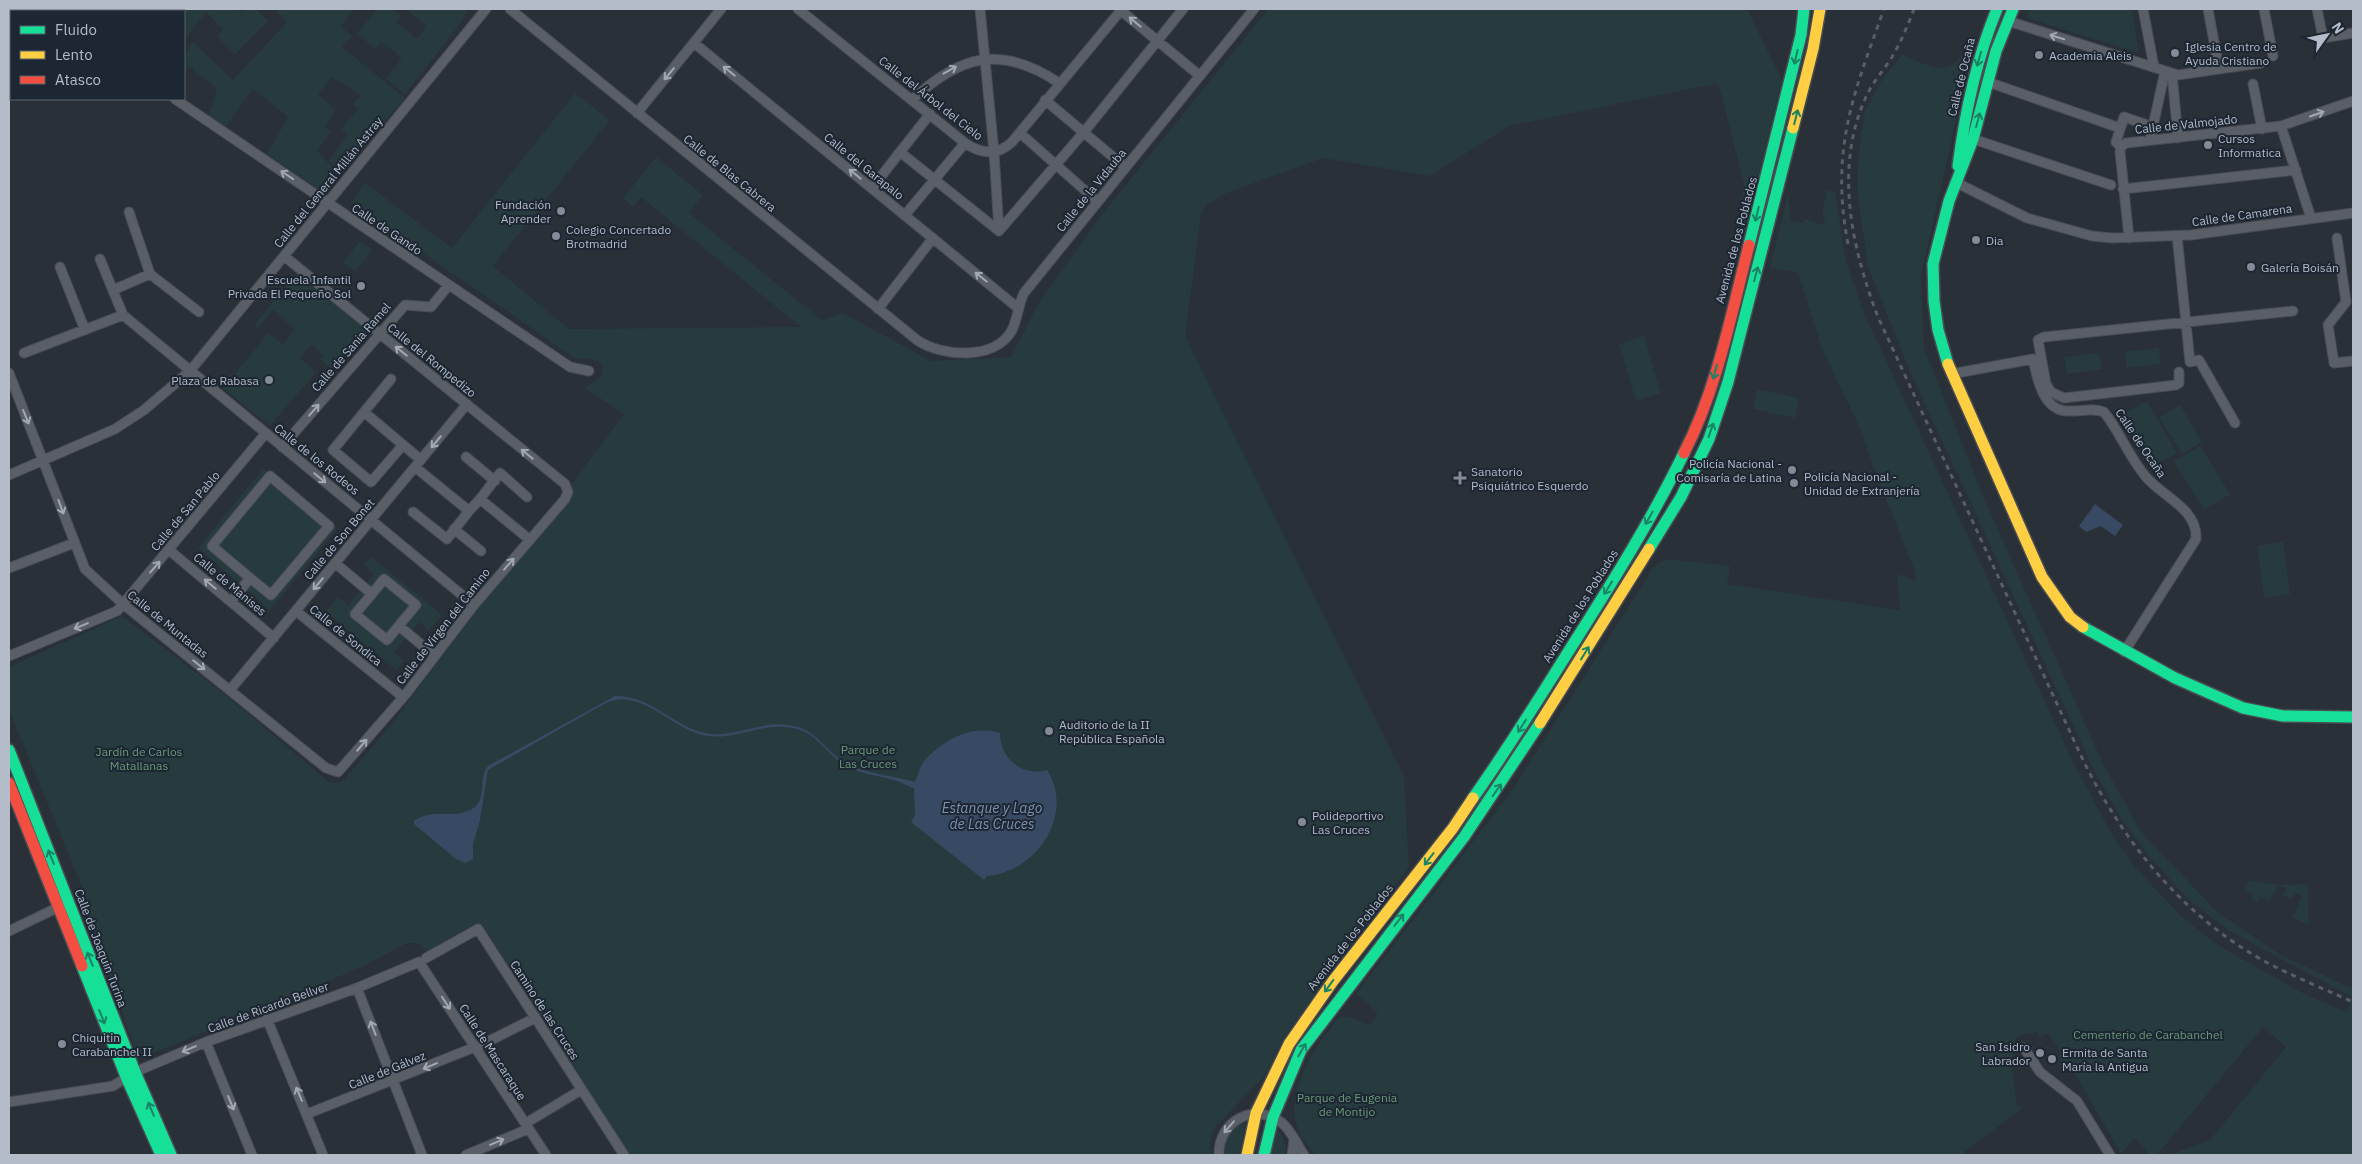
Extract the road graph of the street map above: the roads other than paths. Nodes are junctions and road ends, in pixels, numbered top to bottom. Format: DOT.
graph roads {
  1 [pos="486,9"];
  2 [pos="510,9"];
  3 [pos="721,9"];
  4 [pos="980,9"];
  5 [pos="1120,9"];
  6 [pos="1183,9"];
  7 [pos="1254,9"];
  8 [pos="1804,9"];
  9 [pos="1820,9"];
  10 [pos="1996,9"];
  11 [pos="2014,9"];
  12 [pos="2143,9"];
  13 [pos="2208,9"];
  14 [pos="2264,9"];
  15 [pos="2317,9"];
  16 [pos="802,10"];
  17 [pos="2008,21"];
  18 [pos="2353,33"];
  19 [pos="1157,41"];
  20 [pos="694,43"];
  21 [pos="2273,56"];
  22 [pos="984,60"];
  23 [pos="2261,64"];
  24 [pos="2154,67"];
  25 [pos="2219,69"];
  26 [pos="2168,72"];
  27 [pos="1200,76"];
  28 [pos="1988,82"];
  29 [pos="1059,83"];
  30 [pos="2253,84"];
  31 [pos="176,100"];
  32 [pos="912,100"];
  33 [pos="1045,100"];
  34 [pos="2353,101"];
  35 [pos="637,113"];
  36 [pos="930,114"];
  37 [pos="2281,126"];
  38 [pos="2153,127"];
  39 [pos="2120,128"];
  40 [pos="2259,129"];
  41 [pos="1084,132"];
  42 [pos="1020,133"];
  43 [pos="2178,138"];
  44 [pos="1973,139"];
  45 [pos="2150,140"];
  46 [pos="965,143"];
  47 [pos="2121,147"];
  48 [pos="900,152"];
  49 [pos="994,152"];
  50 [pos="1056,164"];
  51 [pos="1125,167"];
  52 [pos="2296,170"];
  53 [pos="935,179"];
  54 [pos="1956,182"];
  55 [pos="2112,185"];
  56 [pos="872,188"];
  57 [pos="2123,189"];
  58 [pos="1098,200"];
  59 [pos="327,203"];
  60 [pos="129,212"];
  61 [pos="2353,214"];
  62 [pos="905,215"];
  63 [pos="2311,218"];
  64 [pos="999,231"];
  65 [pos="2177,236"];
  66 [pos="933,238"];
  67 [pos="2129,238"];
  68 [pos="2337,238"];
  69 [pos="284,256"];
  70 [pos="100,259"];
  71 [pos="60,267"];
  72 [pos="150,274"];
  73 [pos="448,286"];
  74 [pos="113,290"];
  75 [pos="2350,301"];
  76 [pos="1018,308"];
  77 [pos="878,309"];
  78 [pos="2293,311"];
  79 [pos="199,312"];
  80 [pos="123,315"];
  81 [pos="2186,322"];
  82 [pos="85,330"];
  83 [pos="379,334"];
  84 [pos="938,350"];
  85 [pos="24,353"];
  86 [pos="2353,361"];
  87 [pos="190,371"];
  88 [pos="589,371"];
  89 [pos="2179,372"];
  90 [pos="9,373"];
  91 [pos="1951,374"];
  92 [pos="390,379"];
  93 [pos="2041,380"];
  94 [pos="467,404"];
  95 [pos="364,412"];
  96 [pos="2236,423"];
  97 [pos="266,433"];
  98 [pos="403,444"];
  99 [pos="282,447"];
  100 [pos="466,457"];
  101 [pos="421,460"];
  102 [pos="44,462"];
  103 [pos="415,468"];
  104 [pos="9,475"];
  105 [pos="495,480"];
  106 [pos="565,484"];
  107 [pos="527,496"];
  108 [pos="480,499"];
  109 [pos="469,511"];
  110 [pos="414,512"];
  111 [pos="371,520"];
  112 [pos="454,529"];
  113 [pos="530,540"];
  114 [pos="74,543"];
  115 [pos="169,550"];
  116 [pos="481,551"];
  117 [pos="335,563"];
  118 [pos="9,568"];
  119 [pos="250,578"];
  120 [pos="372,594"];
  121 [pos="231,602"];
  122 [pos="123,604"];
  123 [pos="474,605"];
  124 [pos="296,611"];
  125 [pos="399,626"];
  126 [pos="274,638"];
  127 [pos="2124,652"];
  128 [pos="9,656"];
  129 [pos="435,656"];
  130 [pos="230,690"];
  131 [pos="403,697"];
  132 [pos="2353,717"];
  133 [pos="9,750"];
  134 [pos="326,768"];
  135 [pos="9,784"];
  136 [pos="63,905"];
  137 [pos="9,930"];
  138 [pos="422,960"];
  139 [pos="357,988"];
  140 [pos="535,1018"];
  141 [pos="268,1019"];
  142 [pos="206,1042"];
  143 [pos="478,1046"];
  144 [pos="2024,1048"];
  145 [pos="131,1075"];
  146 [pos="394,1081"];
  147 [pos="581,1090"];
  148 [pos="9,1102"];
  149 [pos="1256,1113"];
  150 [pos="307,1114"];
  151 [pos="1273,1117"];
  152 [pos="530,1125"];
  153 [pos="1294,1140"];
  154 [pos="162,1155"];
  155 [pos="171,1155"];
  156 [pos="252,1155"];
  157 [pos="323,1155"];
  158 [pos="422,1155"];
  159 [pos="466,1155"];
  160 [pos="546,1155"];
  161 [pos="624,1155"];
  162 [pos="1219,1155"];
  163 [pos="1247,1155"];
  164 [pos="1264,1155"];
  165 [pos="1292,1155"];
  166 [pos="1304,1155"];
  167 [pos="2110,1155"];
  1 -- 59 [label="street, Calle del General Millán Astray"];
  2 -- 35 [label="street, Calle de Blas Cabrera"];
  3 -- 20 [label="street"];
  4 -- 22 [label="street"];
  19 -- 5 [label="street, one-way"];
  5 -- 29 [label="street"];
  6 -- 19 [label="street"];
  7 -- 27 [label="street, Calle de la Vidauba"];
  8 -- 149 [label="main road, Avenida de los Poblados, one-way"];
  151 -- 9 [label="main road, one-way"];
  10 -- 54 [label="main road, Calle de Ocaña, one-way"];
  11 -- 17 [label="main road, Calle de Ocaña"];
  12 -- 24 [label="street"];
  13 -- 25 [label="street"];
  14 -- 21 [label="street"];
  15 -- 18 [label="street"];
  16 -- 32 [label="street, Calle del Árbol del Cielo"];
  24 -- 17 [label="street, one-way"];
  17 -- 28 [label="main road, Calle de Ocaña"];
  19 -- 27 [label="street"];
  19 -- 41 [label="street"];
  20 -- 35 [label="street, one-way"];
  56 -- 20 [label="street, Calle del Garapalo, one-way"];
  22 -- 29 [label="street"];
  32 -- 22 [label="street, one-way"];
  22 -- 49 [label="street"];
  23 -- 25 [label="street"];
  24 -- 26 [label="street"];
  25 -- 26 [label="street"];
  26 -- 38 [label="street"];
  26 -- 43 [label="street"];
  27 -- 51 [label="street, Calle de la Vidauba"];
  28 -- 39 [label="street"];
  44 -- 28 [label="main road, Calle de Ocaña, one-way"];
  29 -- 33 [label="street"];
  30 -- 40 [label="street"];
  59 -- 31 [label="street, Calle de Gando, one-way"];
  32 -- 36 [label="street, Calle del Árbol del Cielo"];
  33 -- 41 [label="street"];
  33 -- 42 [label="street"];
  37 -- 34 [label="street, one-way"];
  35 -- 77 [label="street, Calle de Blas Cabrera"];
  36 -- 46 [label="street, Calle del Árbol del Cielo"];
  36 -- 48 [label="street"];
  37 -- 40 [label="street"];
  37 -- 52 [label="street, Calle de Camarena"];
  38 -- 39 [label="street"];
  38 -- 45 [label="street"];
  39 -- 47 [label="street"];
  40 -- 43 [label="street, Calle de Valmojado"];
  41 -- 50 [label="street"];
  41 -- 51 [label="street"];
  42 -- 49 [label="street"];
  42 -- 50 [label="street"];
  43 -- 45 [label="street, Calle de Valmojado"];
  44 -- 54 [label="main road, Calle de Ocaña"];
  44 -- 55 [label="street"];
  45 -- 47 [label="street, Calle de Valmojado"];
  46 -- 49 [label="street, Calle del Árbol del Cielo"];
  46 -- 53 [label="street"];
  47 -- 57 [label="street, Calle de Valmojado"];
  48 -- 53 [label="street"];
  48 -- 56 [label="street"];
  49 -- 64 [label="street"];
  50 -- 58 [label="street"];
  50 -- 64 [label="street"];
  51 -- 58 [label="street, Calle de la Vidauba"];
  52 -- 57 [label="street"];
  52 -- 63 [label="street, Calle de Camarena"];
  53 -- 62 [label="street"];
  53 -- 64 [label="street"];
  54 -- 67 [label="street, Calle de Camarena"];
  54 -- 91 [label="main road, Calle de Ocaña"];
  56 -- 62 [label="street, Calle del Garapalo"];
  57 -- 67 [label="street, Calle de Valmojado"];
  58 -- 76 [label="street, Calle de la Vidauba"];
  59 -- 69 [label="street, Calle del General Millán Astray"];
  59 -- 73 [label="street, Calle de Gando"];
  60 -- 72 [label="street"];
  61 -- 63 [label="street, Calle de Camarena"];
  62 -- 66 [label="street, Calle del Garapalo"];
  63 -- 65 [label="street, Calle de Camarena"];
  65 -- 67 [label="street, Calle de Camarena"];
  65 -- 81 [label="street, Calle de Camarena"];
  76 -- 66 [label="street, Calle del Garapalo, one-way"];
  66 -- 77 [label="street"];
  68 -- 75 [label="street"];
  69 -- 83 [label="street, Calle del Rompedizo"];
  69 -- 87 [label="street, Calle del General Millán Astray"];
  70 -- 74 [label="street"];
  71 -- 82 [label="street"];
  72 -- 74 [label="street"];
  72 -- 79 [label="street"];
  73 -- 83 [label="street, Calle de Sania Ramel"];
  73 -- 88 [label="street, Calle de Gando"];
  74 -- 80 [label="street"];
  75 -- 86 [label="street"];
  76 -- 84 [label="street, Calle de la Vidauba"];
  77 -- 84 [label="street, Calle de Blas Cabrera"];
  78 -- 81 [label="street"];
  80 -- 82 [label="street"];
  80 -- 87 [label="street"];
  81 -- 93 [label="street"];
  81 -- 96 [label="street, Calle de Camarena"];
  82 -- 85 [label="street"];
  94 -- 83 [label="street, Calle del Rompedizo, one-way"];
  99 -- 83 [label="street, Calle de Sania Ramel, one-way"];
  87 -- 97 [label="street, Calle de los Rodeos"];
  87 -- 102 [label="street, Calle del General Millán Astray"];
  89 -- 93 [label="street"];
  90 -- 102 [label="street, Calle de Muntadas, one-way"];
  91 -- 93 [label="street, Calle de Ocaña"];
  91 -- 127 [label="main road, Calle de Ocaña"];
  92 -- 95 [label="street"];
  93 -- 127 [label="street, Calle de Ocaña"];
  94 -- 101 [label="street, Calle de Son Bonet, one-way"];
  106 -- 94 [label="street, Calle del Rompedizo, one-way"];
  95 -- 98 [label="street"];
  95 -- 98 [label="street"];
  97 -- 99 [label="street, Calle de los Rodeos"];
  97 -- 115 [label="street, Calle de San Pablo"];
  98 -- 101 [label="street"];
  99 -- 111 [label="street, Calle de los Rodeos, one-way"];
  100 -- 105 [label="street"];
  101 -- 103 [label="street, Calle de Son Bonet"];
  102 -- 104 [label="street, Calle del General Millán Astray"];
  102 -- 114 [label="street, Calle de Muntadas, one-way"];
  103 -- 109 [label="street"];
  103 -- 111 [label="street, Calle de Son Bonet"];
  105 -- 107 [label="street"];
  105 -- 108 [label="street"];
  106 -- 113 [label="street, Calle de Virgen del Camino"];
  108 -- 109 [label="street"];
  108 -- 113 [label="street"];
  109 -- 112 [label="street"];
  110 -- 112 [label="street"];
  111 -- 117 [label="street, Calle de Son Bonet"];
  111 -- 123 [label="street, Calle de los Rodeos"];
  112 -- 116 [label="street"];
  123 -- 113 [label="street, Calle de Virgen del Camino, one-way"];
  114 -- 118 [label="street"];
  114 -- 122 [label="street, Calle de Muntadas"];
  121 -- 115 [label="street, Calle de Manises, one-way"];
  122 -- 115 [label="street, Calle de San Pablo, one-way"];
  117 -- 120 [label="street"];
  117 -- 124 [label="street, Calle de Son Bonet, one-way"];
  119 -- 119 [label="street"];
  119 -- 121 [label="street"];
  120 -- 125 [label="street"];
  120 -- 125 [label="street"];
  121 -- 126 [label="street, Calle de Manises"];
  122 -- 128 [label="street, Calle de San Pablo, one-way"];
  122 -- 130 [label="street, Calle de Muntadas, one-way"];
  123 -- 129 [label="street, Calle de Virgen del Camino"];
  124 -- 126 [label="street, Calle de Son Bonet"];
  124 -- 131 [label="street, Calle de Sondica"];
  125 -- 129 [label="street"];
  126 -- 130 [label="street, Calle de Son Bonet"];
  127 -- 132 [label="main road, Calle de Ocaña"];
  129 -- 131 [label="street, Calle de Virgen del Camino"];
  130 -- 134 [label="street, Calle de Muntadas"];
  134 -- 131 [label="street, Calle de Virgen del Camino, one-way"];
  136 -- 133 [label="main road, Calle de Joaquín Turina, one-way"];
  135 -- 136 [label="main road, Calle de Joaquín Turina"];
  136 -- 137 [label="street"];
  136 -- 145 [label="main road, Calle de Joaquín Turina"];
  138 -- 139 [label="street, Calle de Ricardo Bellver"];
  138 -- 140 [label="street, Camino de las Cruces"];
  138 -- 143 [label="street, Calle de Mascaraque, one-way"];
  139 -- 141 [label="street, Calle de Ricardo Bellver"];
  146 -- 139 [label="street, one-way"];
  140 -- 143 [label="street, Calle de Mascaraque"];
  140 -- 147 [label="street, Camino de las Cruces"];
  141 -- 142 [label="street, Calle de Ricardo Bellver"];
  150 -- 141 [label="street, one-way"];
  142 -- 145 [label="street, Calle de Ricardo Bellver, one-way"];
  142 -- 156 [label="street, one-way"];
  143 -- 146 [label="street, Calle de Gálvez, one-way"];
  143 -- 152 [label="street, Calle de Mascaraque"];
  144 -- 167 [label="street"];
  145 -- 148 [label="street, Calle de Ricardo Bellver"];
  145 -- 154 [label="main road, Calle de Joaquín Turina"];
  155 -- 145 [label="main road, Calle de Joaquín Turina, one-way"];
  146 -- 150 [label="street, Calle de Gálvez"];
  146 -- 158 [label="street"];
  147 -- 152 [label="street"];
  147 -- 161 [label="street, Camino de las Cruces"];
  149 -- 151 [label="street"];
  149 -- 162 [label="street, one-way"];
  149 -- 163 [label="main road, Avenida de los Poblados"];
  150 -- 157 [label="street"];
  151 -- 153 [label="street"];
  151 -- 164 [label="main road"];
  159 -- 152 [label="street, one-way"];
  152 -- 160 [label="street, Calle de Mascaraque"];
  153 -- 165 [label="street"];
  153 -- 166 [label="street"];
}
